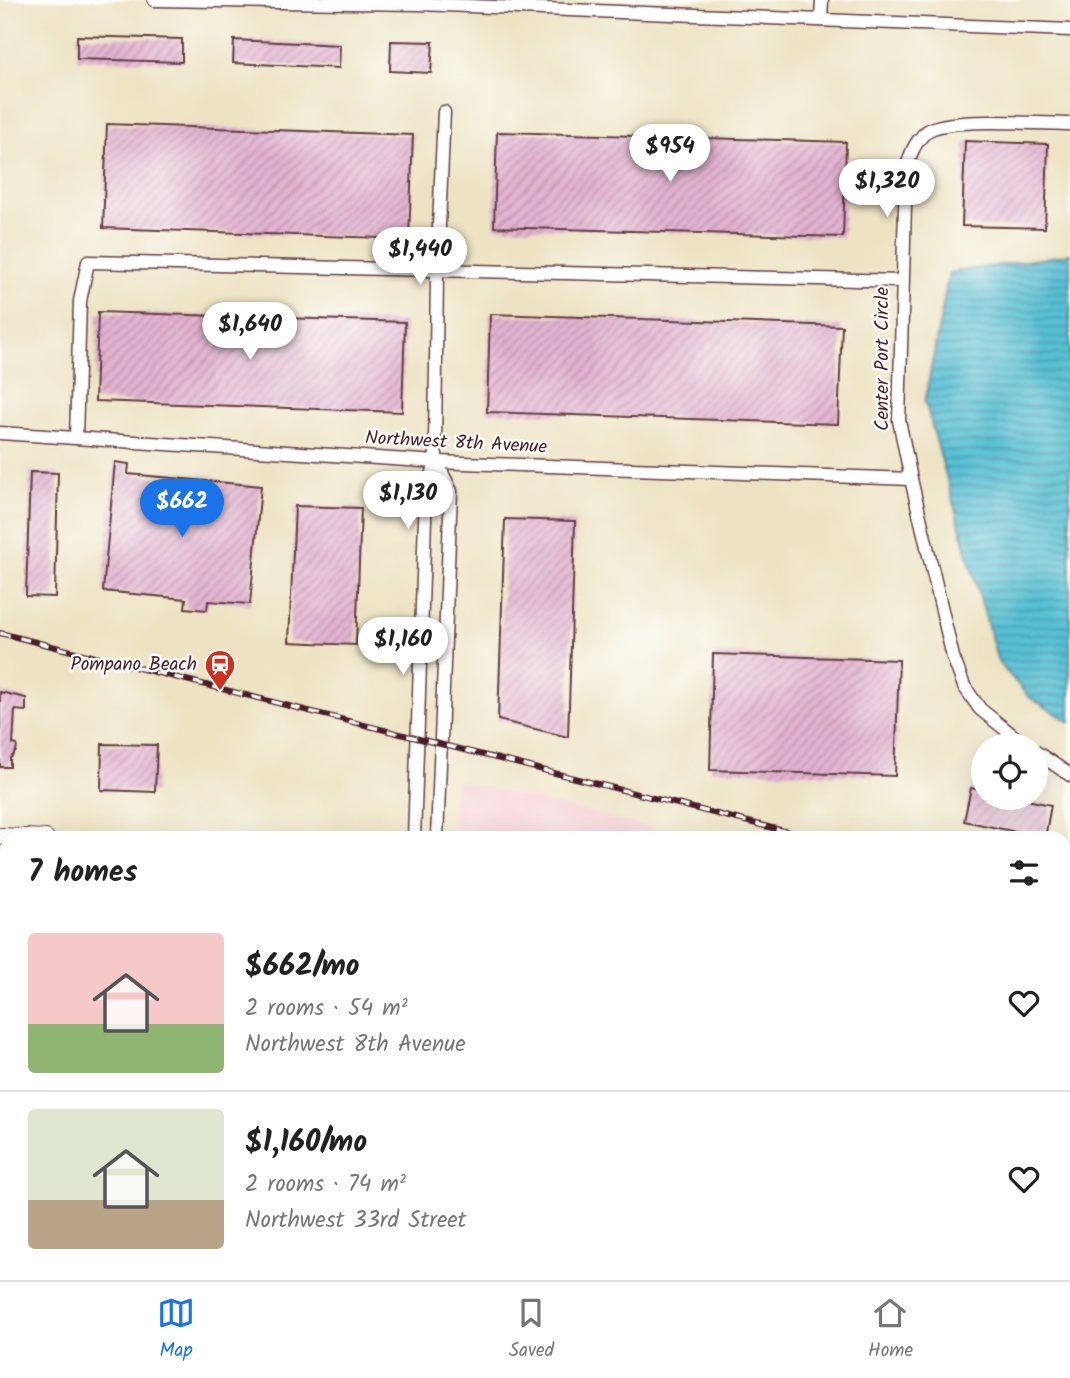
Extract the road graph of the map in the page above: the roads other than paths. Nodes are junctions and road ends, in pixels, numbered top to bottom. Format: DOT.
graph roads {
  1 [pos="154,0"];
  2 [pos="648,0"];
  3 [pos="822,0"];
  4 [pos="213,1"];
  5 [pos="648,15"];
  6 [pos="821,20"];
  7 [pos="1070,30"];
  8 [pos="444,112"];
  9 [pos="1070,124"];
  10 [pos="437,271"];
  11 [pos="902,281"];
  12 [pos="0,433"];
  13 [pos="76,438"];
  14 [pos="436,462"];
  15 [pos="911,479"];
  16 [pos="1010,733"];
  17 [pos="1048,760"];
  18 [pos="1070,775"];
  19 [pos="414,831"];
  20 [pos="437,831"];
  1 -- 4 [label="street"];
  2 -- 5 [label="street"];
  3 -- 6 [label="street"];
  4 -- 5 [label="street"];
  5 -- 6 [label="street"];
  6 -- 7 [label="street"];
  8 -- 10 [label="street"];
  9 -- 11 [label="street, Center Port Circle"];
  10 -- 11 [label="street"];
  10 -- 13 [label="street"];
  10 -- 14 [label="street"];
  11 -- 15 [label="street, Center Port Circle"];
  12 -- 13 [label="street, Northwest 8th Avenue"];
  13 -- 14 [label="street, Northwest 8th Avenue"];
  14 -- 15 [label="street, Northwest 8th Avenue"];
  14 -- 19 [label="street"];
  14 -- 20 [label="street"];
  15 -- 16 [label="street, Center Port Circle"];
  17 -- 18 [label="street"];
}
